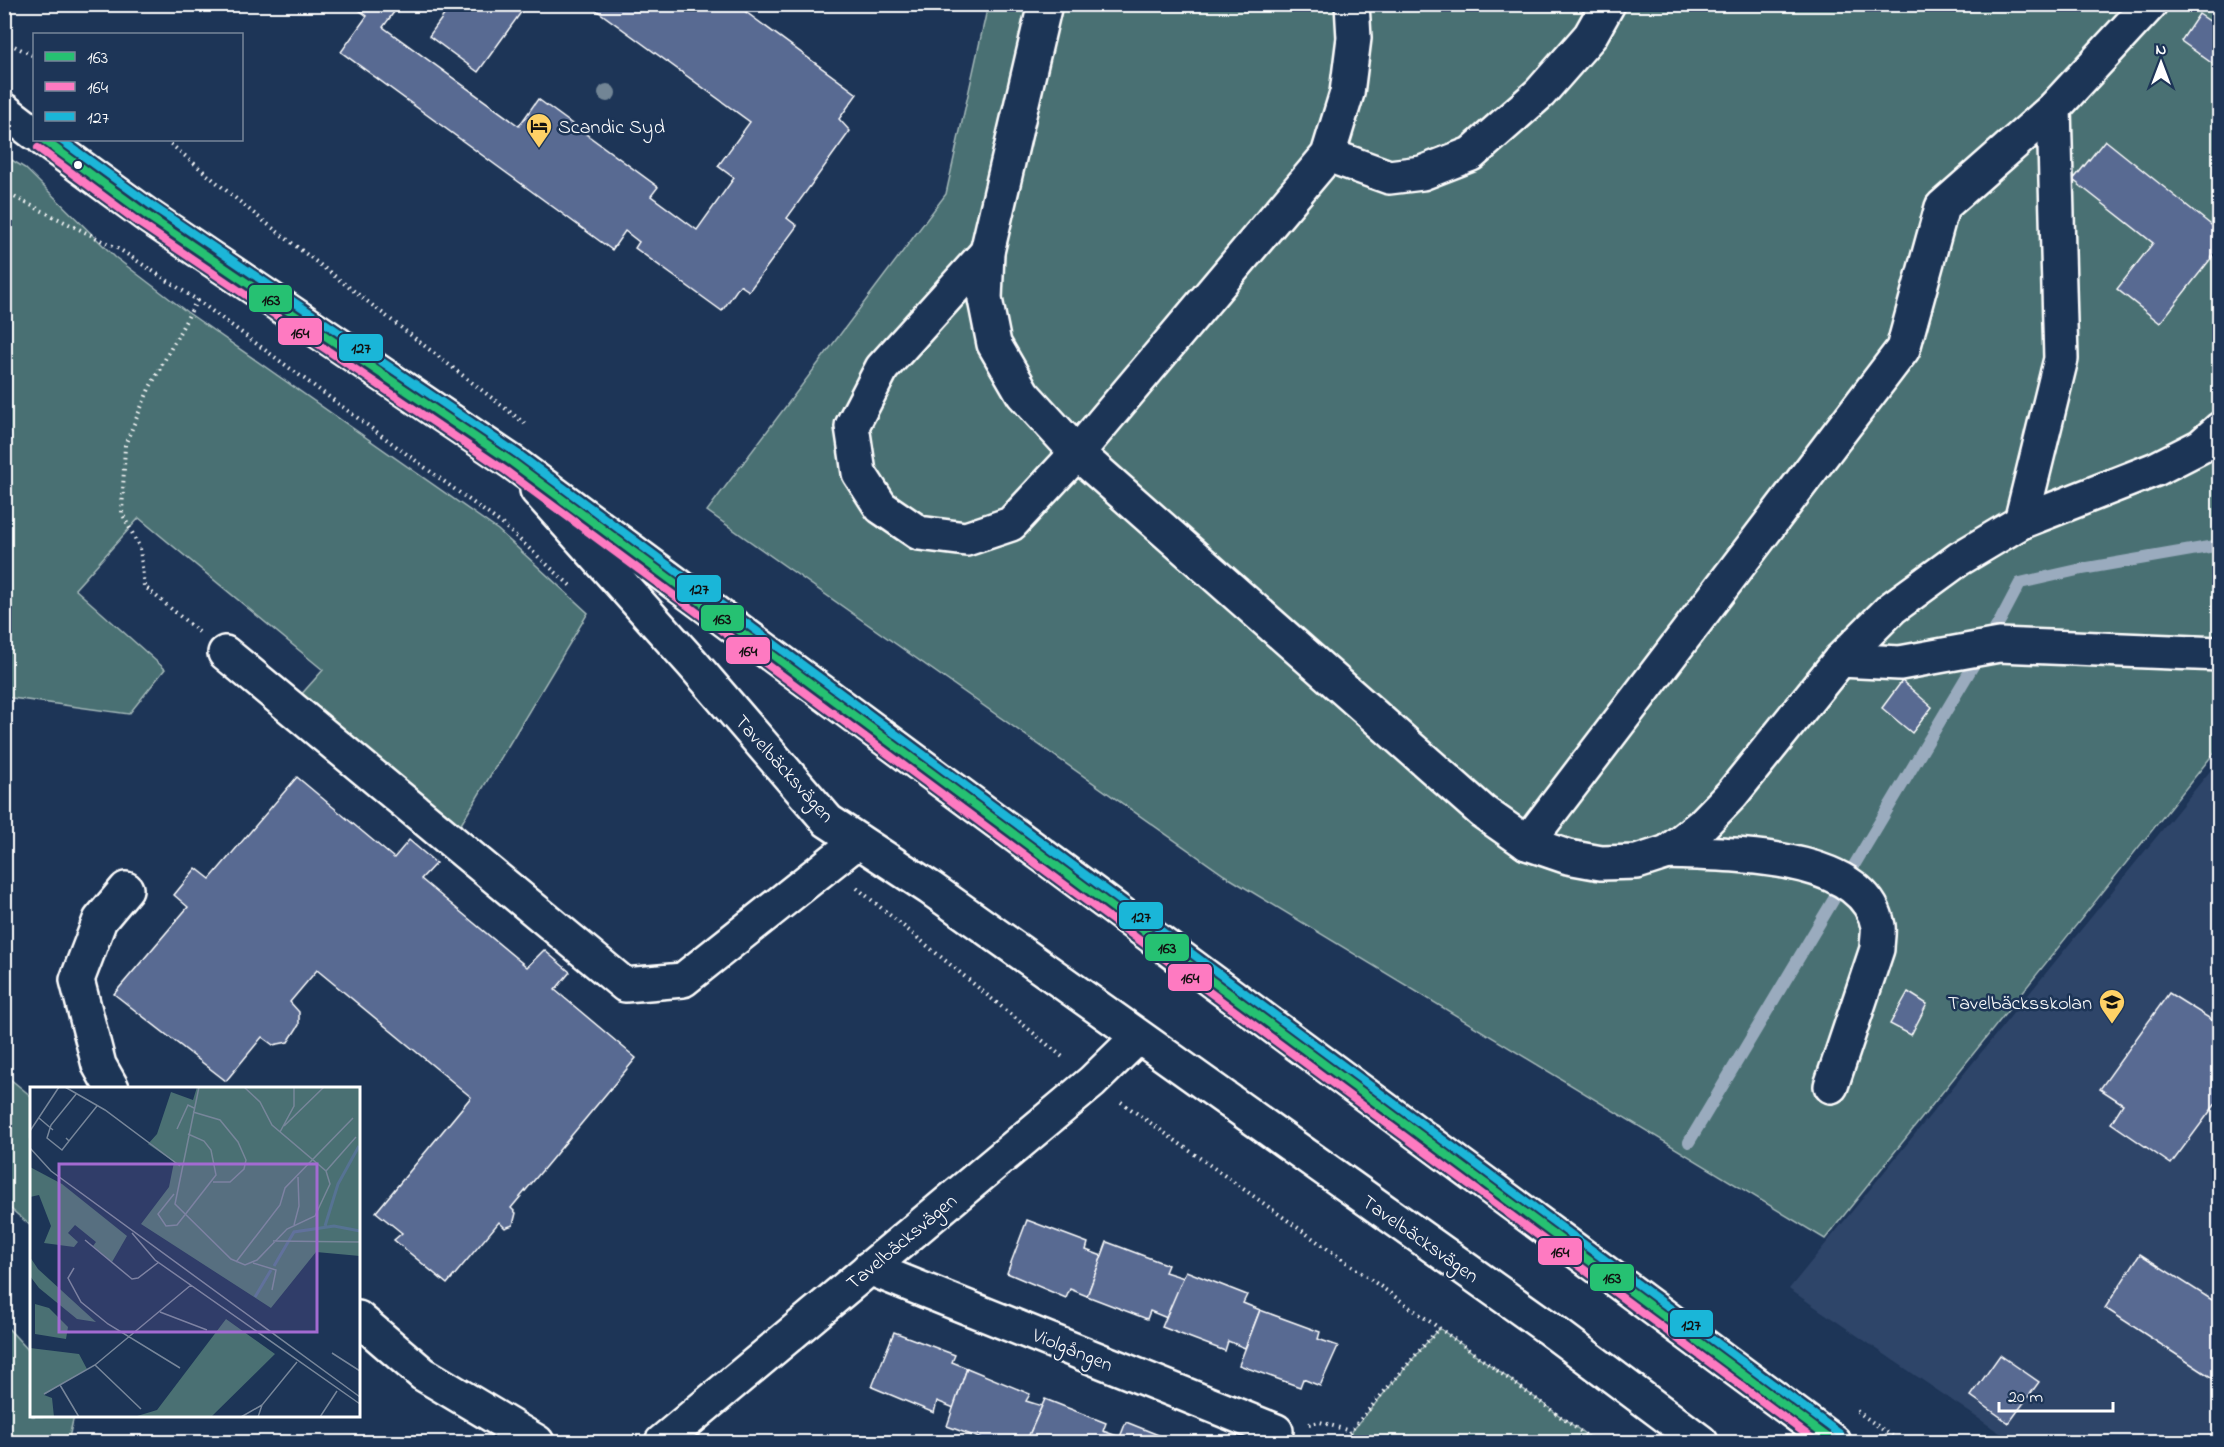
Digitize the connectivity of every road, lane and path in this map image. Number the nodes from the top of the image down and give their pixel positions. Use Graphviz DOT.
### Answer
graph roads {
  1 [pos="1352,4"];
  2 [pos="1608,4"];
  3 [pos="2150,4"];
  4 [pos="1036,9"];
  5 [pos="4,42"];
  6 [pos="33,56"];
  7 [pos="2054,108"];
  8 [pos="4,110"];
  9 [pos="33,131"];
  10 [pos="45,141"];
  11 [pos="1328,155"];
  12 [pos="987,252"];
  13 [pos="198,300"];
  14 [pos="2220,429"];
  15 [pos="1077,453"];
  16 [pos="512,462"];
  17 [pos="2021,522"];
  18 [pos="225,653"];
  19 [pos="2220,654"];
  20 [pos="1840,660"];
  21 [pos="858,841"];
  22 [pos="1527,843"];
  23 [pos="1668,852"];
  24 [pos="126,889"];
  25 [pos="1138,1037"];
  26 [pos="1831,1086"];
  27 [pos="111,1087"];
  28 [pos="869,1268"];
  29 [pos="360,1320"];
  30 [pos="1439,1328"];
  31 [pos="1276,1431"];
  32 [pos="537,1443"];
  33 [pos="662,1443"];
  34 [pos="1341,1443"];
  35 [pos="1701,1443"];
  36 [pos="1834,1443"];
  1 -- 11 [label="street"];
  2 -- 11 [label="street"];
  3 -- 7 [label="street"];
  4 -- 12 [label="street"];
  5 -- 6 [label="path"];
  7 -- 17 [label="street"];
  7 -- 22 [label="street"];
  8 -- 9 [label="street"];
  10 -- 16 [label="street"];
  11 -- 15 [label="street"];
  12 -- 15 [label="street"];
  12 -- 15 [label="street"];
  13 -- 18 [label="path"];
  14 -- 17 [label="street"];
  15 -- 22 [label="street"];
  16 -- 21 [label="street, Tavelbäcksvägen"];
  16 -- 36 [label="street"];
  17 -- 20 [label="street"];
  18 -- 21 [label="street"];
  19 -- 20 [label="street"];
  20 -- 23 [label="street"];
  21 -- 25 [label="street, Tavelbäcksvägen"];
  22 -- 23 [label="street"];
  23 -- 26 [label="street"];
  24 -- 27 [label="street"];
  25 -- 28 [label="street, Tavelbäcksvägen"];
  25 -- 35 [label="street, Tavelbäcksvägen"];
  28 -- 31 [label="street, Violgången"];
  28 -- 33 [label="street, Tavelbäcksvägen"];
  29 -- 32 [label="street"];
  30 -- 34 [label="path"];
}
